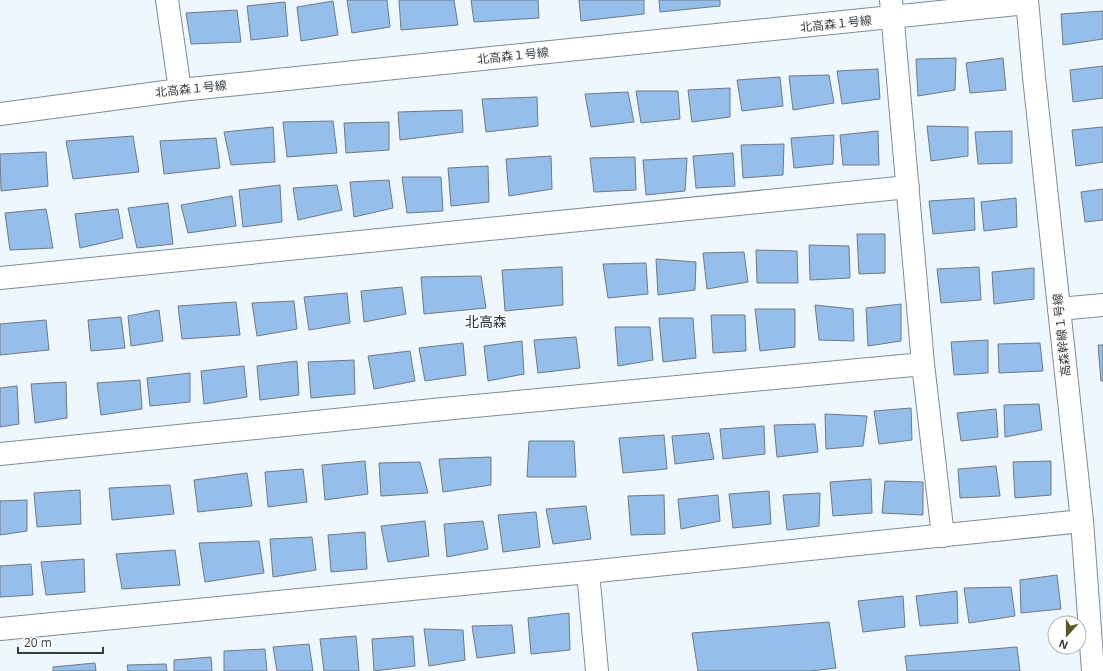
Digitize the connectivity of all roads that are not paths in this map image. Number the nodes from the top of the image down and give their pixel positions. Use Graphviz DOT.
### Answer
graph roads {
  1 [pos="167,0"];
  2 [pos="1027,2"];
  3 [pos="892,9"];
  4 [pos="180,90"];
  5 [pos="0,114"];
  6 [pos="908,187"];
  7 [pos="0,278"];
  8 [pos="1103,305"];
  9 [pos="1059,309"];
  10 [pos="923,364"];
  11 [pos="0,454"];
  12 [pos="1082,521"];
  13 [pos="943,536"];
  14 [pos="588,572"];
  15 [pos="0,629"];
  16 [pos="596,671"];
  17 [pos="1093,671"];
  1 -- 4 [label="street"];
  2 -- 3 [label="street, 北高森１号線"];
  2 -- 9 [label="street, 高森幹線１号線"];
  3 -- 4 [label="street, 北高森１号線"];
  3 -- 6 [label="street"];
  4 -- 5 [label="street, 北高森１号線"];
  6 -- 7 [label="street"];
  6 -- 10 [label="street"];
  8 -- 9 [label="street"];
  9 -- 12 [label="street, 高森幹線１号線"];
  10 -- 11 [label="street"];
  10 -- 13 [label="street"];
  12 -- 13 [label="street"];
  12 -- 17 [label="street, 高森幹線１号線"];
  13 -- 14 [label="street"];
  14 -- 15 [label="street"];
  14 -- 16 [label="street"];
}
